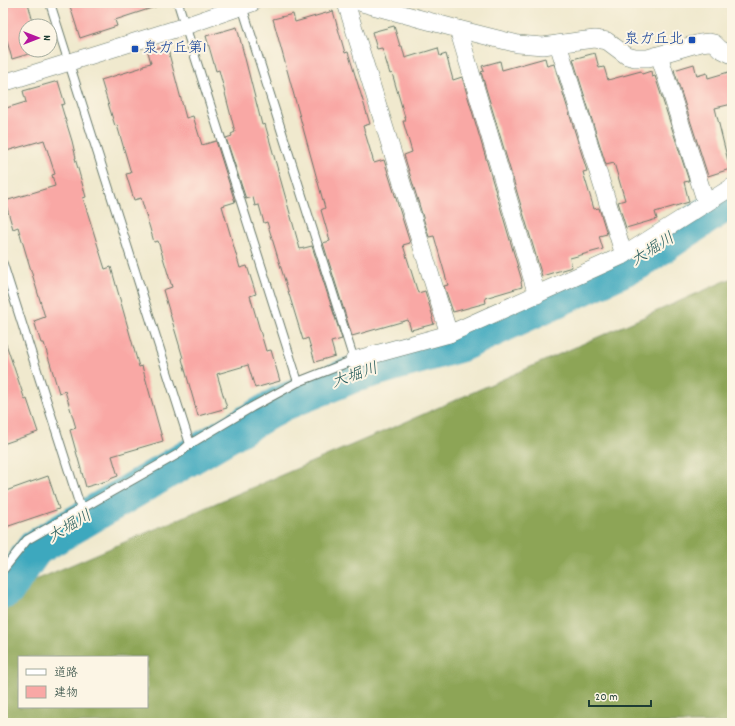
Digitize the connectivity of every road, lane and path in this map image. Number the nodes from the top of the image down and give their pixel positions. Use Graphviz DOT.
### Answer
graph roads {
  1 [pos="50,3"];
  2 [pos="178,3"];
  3 [pos="346,3"];
  4 [pos="362,3"];
  5 [pos="247,4"];
  6 [pos="185,26"];
  7 [pos="458,30"];
  8 [pos="558,44"];
  9 [pos="659,55"];
  10 [pos="732,55"];
  11 [pos="68,62"];
  12 [pos="3,83"];
  13 [pos="732,187"];
  14 [pos="706,203"];
  15 [pos="624,255"];
  16 [pos="3,264"];
  17 [pos="537,295"];
  18 [pos="450,334"];
  19 [pos="354,360"];
  20 [pos="298,382"];
  21 [pos="190,444"];
  22 [pos="80,509"];
  23 [pos="3,570"];
  1 -- 11 [label="lane"];
  2 -- 6 [label="lane"];
  3 -- 18 [label="street"];
  4 -- 7 [label="street"];
  5 -- 6 [label="street"];
  5 -- 19 [label="lane"];
  6 -- 11 [label="street"];
  6 -- 20 [label="lane"];
  7 -- 8 [label="street"];
  7 -- 17 [label="street"];
  8 -- 9 [label="street"];
  8 -- 15 [label="street"];
  9 -- 10 [label="street"];
  9 -- 14 [label="street"];
  11 -- 12 [label="street"];
  11 -- 21 [label="lane"];
  13 -- 14 [label="street"];
  14 -- 15 [label="street"];
  15 -- 17 [label="street"];
  16 -- 22 [label="lane"];
  17 -- 18 [label="street"];
  18 -- 19 [label="street"];
  19 -- 20 [label="lane"];
  20 -- 21 [label="lane"];
  21 -- 22 [label="lane"];
  22 -- 23 [label="lane"];
}
